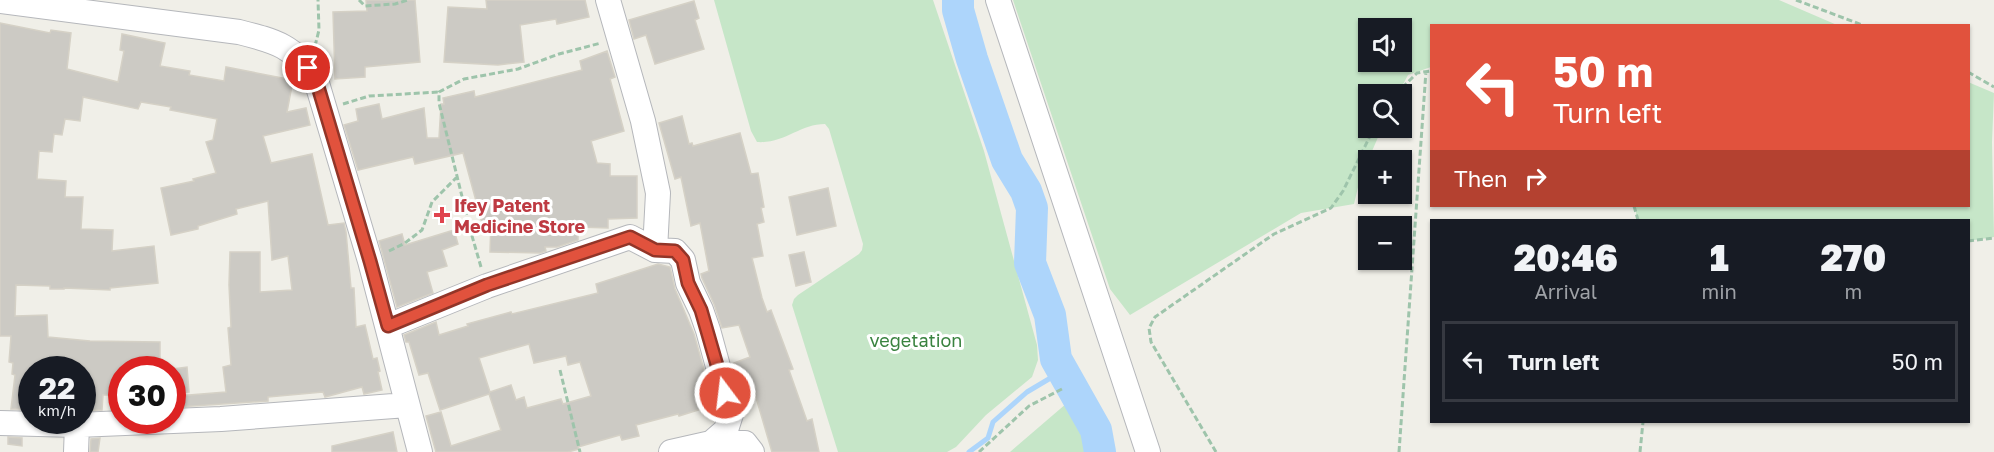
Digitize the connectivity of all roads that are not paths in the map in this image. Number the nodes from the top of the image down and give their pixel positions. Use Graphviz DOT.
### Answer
graph roads {
  1 [pos="608,0"];
  2 [pos="998,0"];
  3 [pos="0,1"];
  4 [pos="655,250"];
  5 [pos="388,326"];
  6 [pos="407,405"];
  7 [pos="0,423"];
  8 [pos="18,423"];
  9 [pos="96,424"];
  10 [pos="77,434"];
  11 [pos="711,443"];
  12 [pos="76,452"];
  13 [pos="420,452"];
  14 [pos="672,452"];
  15 [pos="752,452"];
  16 [pos="1148,452"];
  1 -- 4 [label="street"];
  2 -- 16 [label="street"];
  3 -- 5 [label="street"];
  4 -- 5 [label="street"];
  4 -- 11 [label="street"];
  5 -- 6 [label="street"];
  6 -- 9 [label="street"];
  6 -- 13 [label="street"];
  7 -- 8 [label="street"];
  10 -- 12 [label="street"];
  11 -- 14 [label="street"];
  11 -- 15 [label="street"];
}
